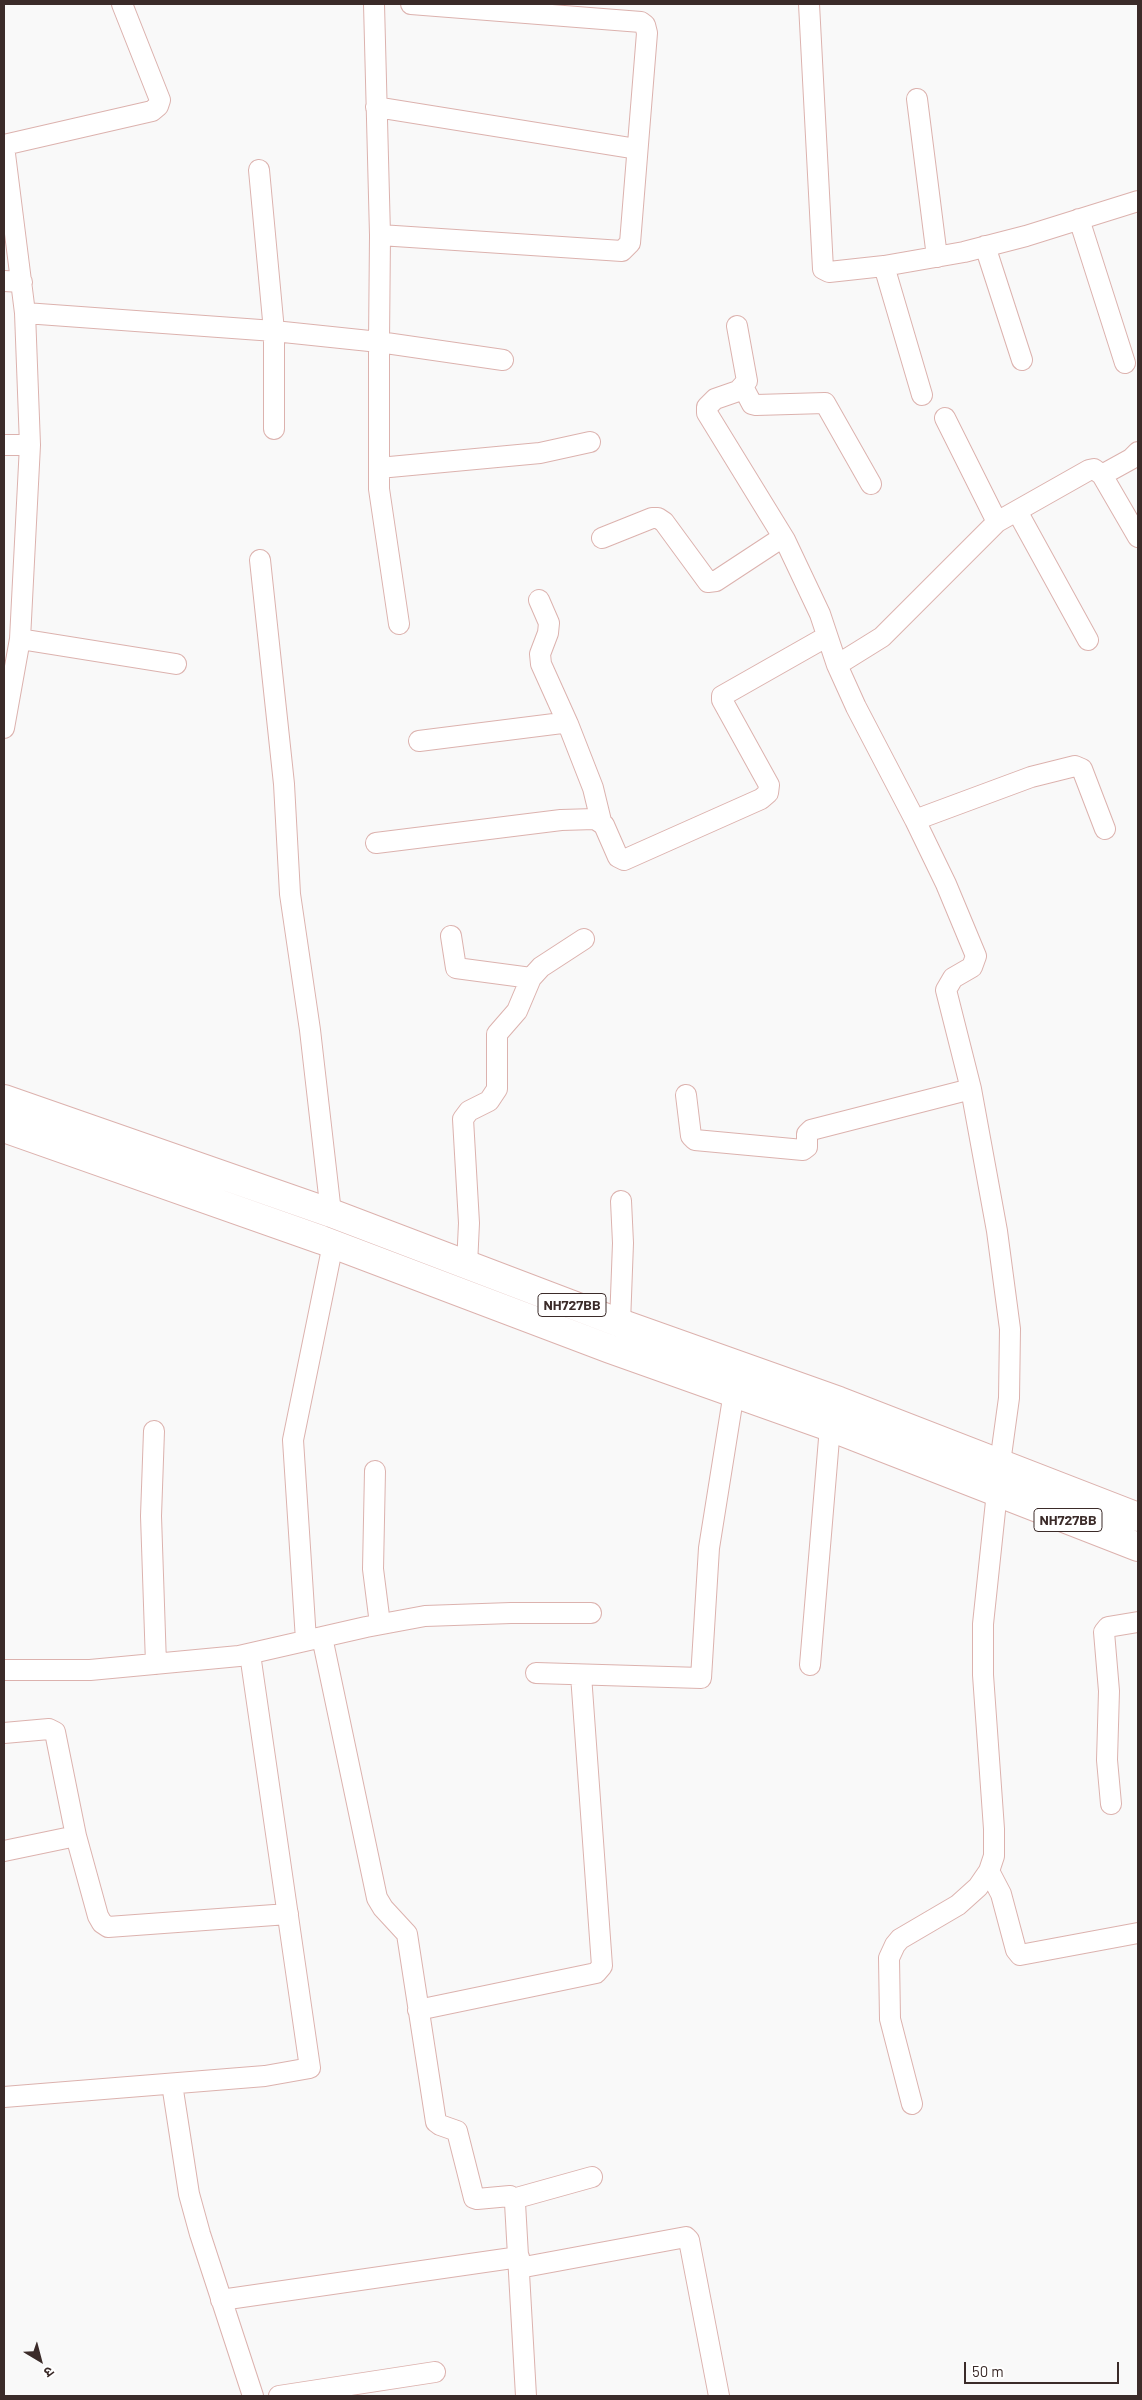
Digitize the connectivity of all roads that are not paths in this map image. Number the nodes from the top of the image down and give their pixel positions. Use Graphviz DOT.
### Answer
graph roads {
  1 [pos="122,4"];
  2 [pos="374,4"];
  3 [pos="411,4"];
  4 [pos="809,4"];
  5 [pos="484,6"];
  6 [pos="917,99"];
  7 [pos="376,107"];
  8 [pos="4,146"];
  9 [pos="637,149"];
  10 [pos="259,170"];
  11 [pos="1138,201"];
  12 [pos="1079,219"];
  13 [pos="380,235"];
  14 [pos="985,246"];
  15 [pos="937,256"];
  16 [pos="884,266"];
  17 [pos="13,282"];
  18 [pos="26,313"];
  19 [pos="737,326"];
  20 [pos="274,331"];
  21 [pos="379,342"];
  22 [pos="504,360"];
  23 [pos="1022,360"];
  24 [pos="1125,363"];
  25 [pos="743,387"];
  26 [pos="922,395"];
  27 [pos="945,418"];
  28 [pos="274,429"];
  29 [pos="590,442"];
  30 [pos="4,445"];
  31 [pos="30,445"];
  32 [pos="1138,452"];
  33 [pos="379,468"];
  34 [pos="1102,475"];
  35 [pos="871,484"];
  36 [pos="1017,511"];
  37 [pos="997,522"];
  38 [pos="783,537"];
  39 [pos="1138,537"];
  40 [pos="602,538"];
  41 [pos="260,560"];
  42 [pos="539,600"];
  43 [pos="399,624"];
  44 [pos="826,637"];
  45 [pos="20,639"];
  46 [pos="1088,640"];
  47 [pos="176,664"];
  48 [pos="836,665"];
  49 [pos="568,724"];
  50 [pos="4,728"];
  51 [pos="419,741"];
  52 [pos="915,820"];
  53 [pos="601,821"];
  54 [pos="1105,829"];
  55 [pos="376,843"];
  56 [pos="451,936"];
  57 [pos="584,939"];
  58 [pos="531,978"];
  59 [pos="971,1090"];
  60 [pos="686,1095"];
  61 [pos="4,1099"];
  62 [pos="4,1128"];
  63 [pos="621,1202"];
  64 [pos="332,1214"];
  65 [pos="333,1244"];
  66 [pos="467,1265"];
  67 [pos="620,1323"];
  68 [pos="734,1392"];
  69 [pos="830,1427"];
  70 [pos="154,1431"];
  71 [pos="1000,1464"];
  72 [pos="375,1470"];
  73 [pos="997,1492"];
  74 [pos="1138,1517"];
  75 [pos="1138,1547"];
  76 [pos="591,1613"];
  77 [pos="1138,1622"];
  78 [pos="380,1624"];
  79 [pos="314,1639"];
  80 [pos="250,1654"];
  81 [pos="156,1664"];
  82 [pos="810,1665"];
  83 [pos="4,1670"];
  84 [pos="536,1673"];
  85 [pos="581,1675"];
  86 [pos="4,1733"];
  87 [pos="1111,1804"];
  88 [pos="76,1836"];
  89 [pos="4,1850"];
  90 [pos="989,1870"];
  91 [pos="288,1914"];
  92 [pos="1138,1933"];
  93 [pos="418,2010"];
  94 [pos="172,2084"];
  95 [pos="4,2097"];
  96 [pos="912,2104"];
  97 [pos="592,2177"];
  98 [pos="513,2198"];
  99 [pos="519,2263"];
  100 [pos="221,2300"];
  101 [pos="435,2372"];
  102 [pos="253,2396"];
  103 [pos="279,2396"];
  104 [pos="526,2396"];
  105 [pos="719,2396"];
  1 -- 8 [label="street"];
  2 -- 7 [label="street"];
  3 -- 5 [label="street"];
  4 -- 16 [label="street"];
  5 -- 9 [label="street"];
  6 -- 15 [label="street"];
  7 -- 9 [label="street"];
  7 -- 13 [label="street"];
  8 -- 17 [label="street"];
  9 -- 13 [label="street"];
  10 -- 20 [label="street"];
  11 -- 12 [label="street"];
  12 -- 14 [label="street"];
  12 -- 24 [label="street"];
  13 -- 21 [label="street"];
  14 -- 15 [label="street"];
  14 -- 23 [label="street"];
  15 -- 16 [label="street"];
  16 -- 26 [label="street"];
  17 -- 18 [label="street"];
  18 -- 20 [label="street"];
  18 -- 31 [label="street"];
  19 -- 25 [label="street"];
  20 -- 21 [label="street"];
  20 -- 28 [label="street"];
  21 -- 22 [label="street"];
  21 -- 33 [label="street"];
  25 -- 35 [label="street"];
  25 -- 38 [label="street"];
  27 -- 37 [label="street"];
  29 -- 33 [label="street"];
  30 -- 31 [label="street"];
  31 -- 45 [label="street"];
  32 -- 34 [label="street"];
  33 -- 43 [label="street"];
  34 -- 36 [label="street"];
  34 -- 39 [label="street"];
  36 -- 37 [label="street"];
  36 -- 46 [label="street"];
  37 -- 48 [label="street"];
  38 -- 40 [label="street"];
  38 -- 44 [label="street"];
  41 -- 64 [label="street"];
  42 -- 49 [label="street"];
  44 -- 48 [label="street"];
  44 -- 53 [label="street"];
  45 -- 47 [label="street"];
  45 -- 50 [label="street"];
  48 -- 52 [label="street"];
  49 -- 51 [label="street"];
  49 -- 53 [label="street"];
  52 -- 54 [label="street"];
  52 -- 59 [label="street"];
  53 -- 55 [label="street"];
  56 -- 58 [label="street"];
  57 -- 58 [label="street"];
  58 -- 66 [label="street"];
  59 -- 60 [label="street"];
  59 -- 71 [label="street"];
  61 -- 64 [label="highway, NH727BB"];
  62 -- 65 [label="highway, NH727BB"];
  63 -- 67 [label="street"];
  64 -- 66 [label="highway, NH727BB"];
  65 -- 68 [label="highway, NH727BB"];
  65 -- 79 [label="street"];
  66 -- 67 [label="highway, NH727BB"];
  67 -- 71 [label="highway, NH727BB"];
  68 -- 69 [label="highway, NH727BB"];
  68 -- 85 [label="street"];
  69 -- 73 [label="highway, NH727BB"];
  69 -- 82 [label="street"];
  70 -- 81 [label="street"];
  71 -- 74 [label="highway, NH727BB"];
  72 -- 78 [label="street"];
  73 -- 75 [label="highway, NH727BB"];
  73 -- 90 [label="street"];
  76 -- 78 [label="street"];
  77 -- 87 [label="street"];
  78 -- 79 [label="street"];
  79 -- 80 [label="street"];
  79 -- 93 [label="street"];
  80 -- 81 [label="street"];
  80 -- 91 [label="street"];
  81 -- 83 [label="street"];
  84 -- 85 [label="street"];
  85 -- 93 [label="street"];
  86 -- 88 [label="street"];
  88 -- 89 [label="street"];
  88 -- 91 [label="street"];
  90 -- 92 [label="street"];
  90 -- 96 [label="street"];
  91 -- 94 [label="street"];
  93 -- 98 [label="street"];
  94 -- 95 [label="street"];
  94 -- 100 [label="street"];
  97 -- 98 [label="street"];
  98 -- 99 [label="street"];
  99 -- 100 [label="street"];
  99 -- 104 [label="street"];
  99 -- 105 [label="street"];
  100 -- 102 [label="street"];
  101 -- 103 [label="street"];
}
